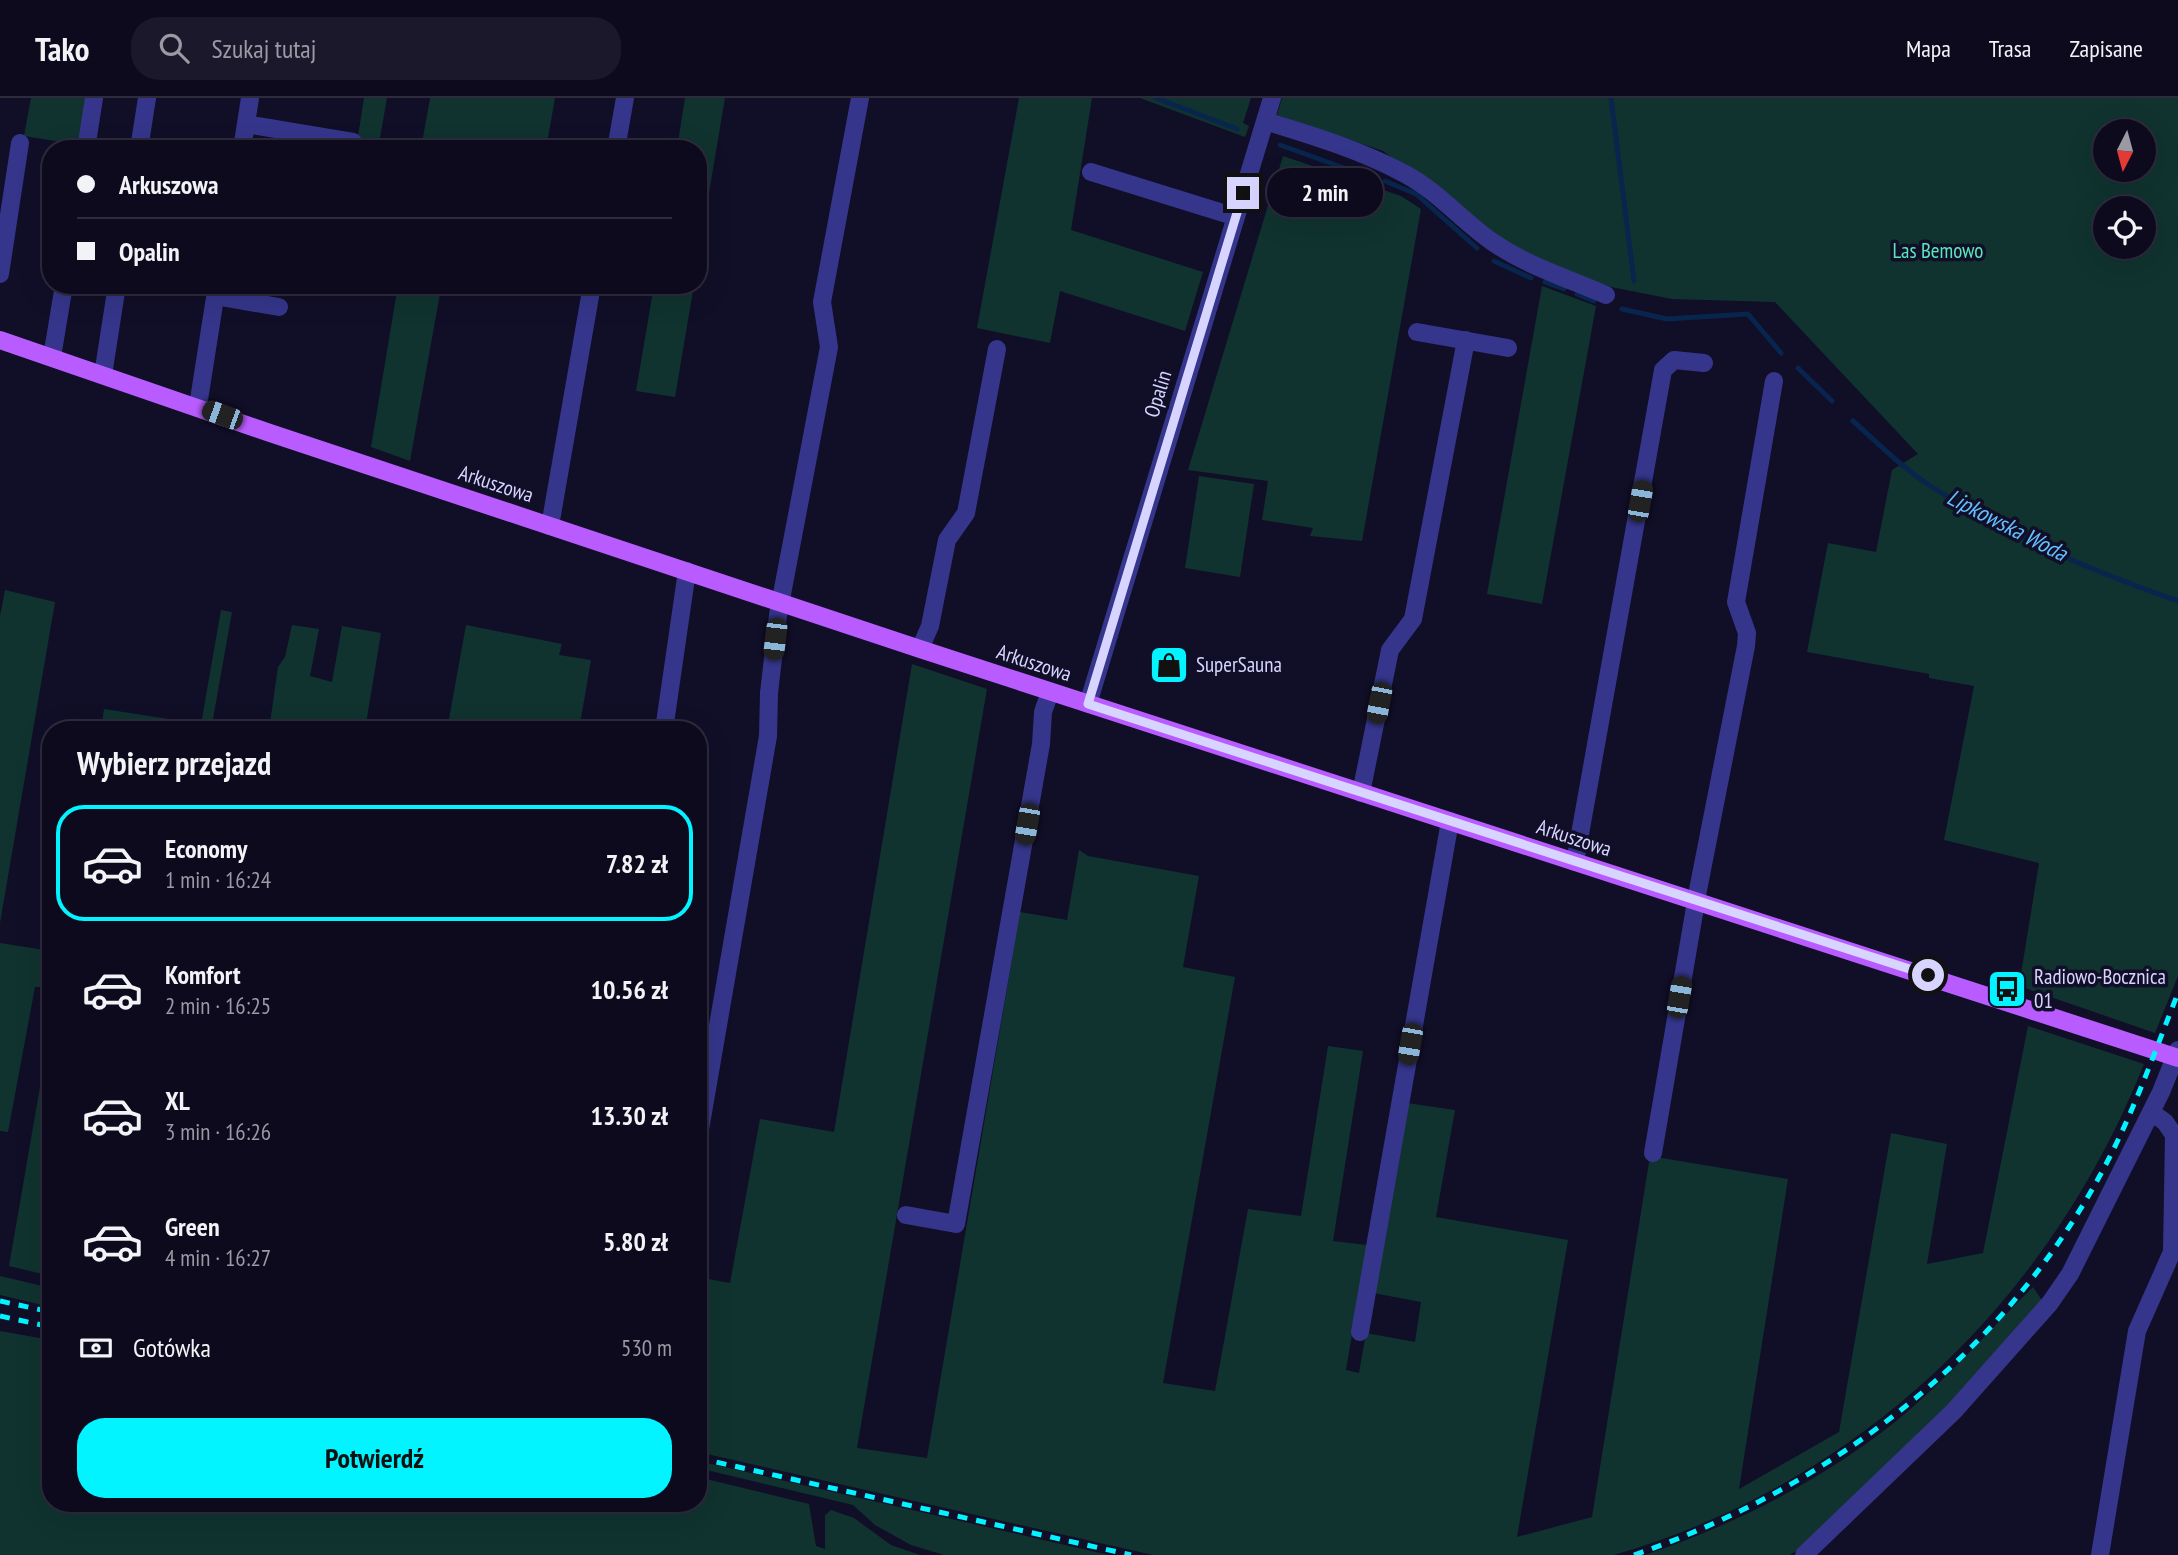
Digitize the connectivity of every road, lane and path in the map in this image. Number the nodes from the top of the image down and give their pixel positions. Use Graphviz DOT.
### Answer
graph roads {
  1 [pos="94,98"];
  2 [pos="147,98"];
  3 [pos="250,98"];
  4 [pos="625,98"];
  5 [pos="860,98"];
  6 [pos="1272,98"];
  7 [pos="1265,121"];
  8 [pos="246,124"];
  9 [pos="87,140"];
  10 [pos="140,140"];
  11 [pos="243,140"];
  12 [pos="341,140"];
  13 [pos="618,140"];
  14 [pos="20,143"];
  15 [pos="1091,172"];
  16 [pos="1236,217"];
  17 [pos="0,274"];
  18 [pos="62,294"];
  19 [pos="116,294"];
  20 [pos="215,294"];
  21 [pos="231,294"];
  22 [pos="590,294"];
  23 [pos="1606,295"];
  24 [pos="279,307"];
  25 [pos="1417,332"];
  26 [pos="0,340"];
  27 [pos="1466,340"];
  28 [pos="1508,348"];
  29 [pos="996,349"];
  30 [pos="52,357"];
  31 [pos="1704,363"];
  32 [pos="103,374"];
  33 [pos="1774,381"];
  34 [pos="198,406"];
  35 [pos="550,526"];
  36 [pos="687,571"];
  37 [pos="782,602"];
  38 [pos="920,649"];
  39 [pos="1050,692"];
  40 [pos="1088,704"];
  41 [pos="665,721"];
  42 [pos="1361,793"];
  43 [pos="1450,821"];
  44 [pos="1575,862"];
  45 [pos="1696,901"];
  46 [pos="2177,1055"];
  47 [pos="707,1089"];
  48 [pos="2151,1112"];
  49 [pos="1653,1153"];
  50 [pos="906,1215"];
  51 [pos="1360,1332"];
  52 [pos="1804,1555"];
  53 [pos="2100,1555"];
  1 -- 9 [label="street"];
  2 -- 10 [label="street"];
  3 -- 8 [label="street"];
  4 -- 13 [label="street"];
  5 -- 37 [label="street"];
  6 -- 7 [label="street, Opalin"];
  7 -- 16 [label="street, Opalin"];
  7 -- 23 [label="street"];
  8 -- 11 [label="street"];
  8 -- 12 [label="street"];
  14 -- 17 [label="street"];
  15 -- 16 [label="street"];
  16 -- 40 [label="street, Opalin"];
  18 -- 30 [label="street"];
  19 -- 32 [label="street"];
  20 -- 34 [label="street"];
  21 -- 24 [label="street"];
  22 -- 35 [label="street"];
  25 -- 27 [label="street"];
  26 -- 30 [label="main road, Arkuszowa"];
  27 -- 28 [label="street"];
  27 -- 42 [label="street"];
  29 -- 38 [label="street"];
  30 -- 32 [label="main road, Arkuszowa"];
  31 -- 44 [label="street"];
  32 -- 34 [label="main road, Arkuszowa"];
  33 -- 45 [label="street"];
  34 -- 35 [label="main road, Arkuszowa"];
  35 -- 36 [label="main road, Arkuszowa"];
  36 -- 37 [label="main road, Arkuszowa"];
  36 -- 41 [label="street"];
  37 -- 38 [label="main road, Arkuszowa"];
  37 -- 47 [label="street"];
  38 -- 39 [label="main road, Arkuszowa"];
  39 -- 40 [label="main road, Arkuszowa"];
  39 -- 50 [label="street"];
  40 -- 42 [label="main road, Arkuszowa"];
  42 -- 43 [label="main road, Arkuszowa"];
  43 -- 44 [label="main road, Arkuszowa"];
  43 -- 51 [label="street"];
  44 -- 45 [label="main road, Arkuszowa"];
  45 -- 46 [label="main road, Arkuszowa"];
  45 -- 49 [label="street"];
  46 -- 48 [label="street"];
  48 -- 52 [label="street"];
  48 -- 53 [label="street"];
}
